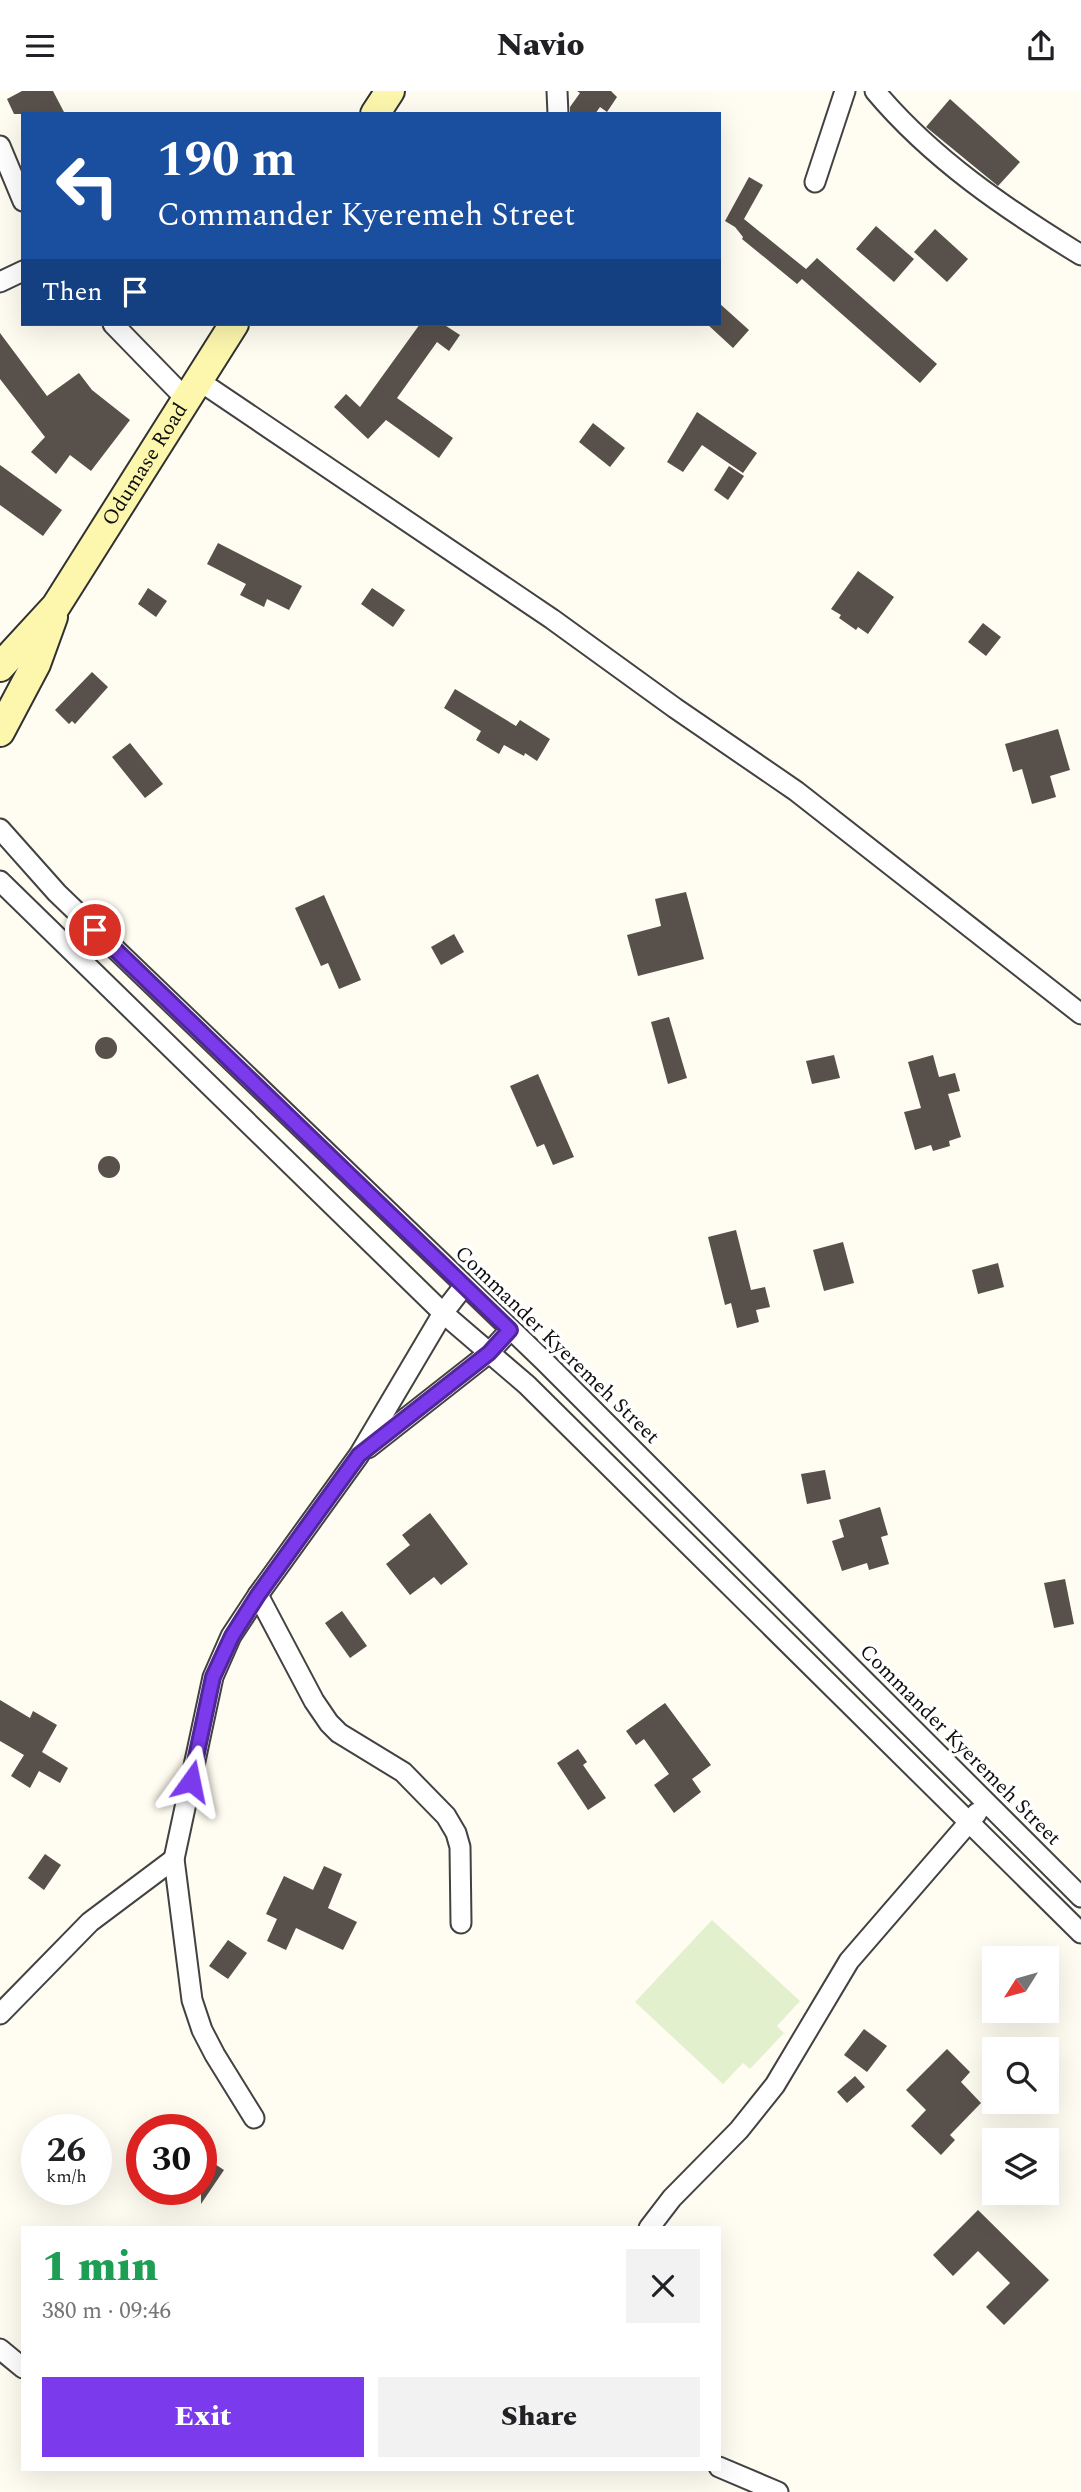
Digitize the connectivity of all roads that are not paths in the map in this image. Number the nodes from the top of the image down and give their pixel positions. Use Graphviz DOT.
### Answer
graph roads {
  1 [pos="390,91"];
  2 [pos="557,91"];
  3 [pos="845,91"];
  4 [pos="875,91"];
  5 [pos="376,112"];
  6 [pos="558,112"];
  7 [pos="0,146"];
  8 [pos="816,182"];
  9 [pos="21,196"];
  10 [pos="1081,255"];
  11 [pos="21,272"];
  12 [pos="0,282"];
  13 [pos="115,326"];
  14 [pos="233,326"];
  15 [pos="192,390"];
  16 [pos="56,606"];
  17 [pos="0,667"];
  18 [pos="0,732"];
  19 [pos="0,829"];
  20 [pos="0,881"];
  21 [pos="1081,1014"];
  22 [pos="464,1286"];
  23 [pos="443,1313"];
  24 [pos="510,1330"];
  25 [pos="489,1353"];
  26 [pos="359,1455"];
  27 [pos="258,1595"];
  28 [pos="985,1803"];
  29 [pos="968,1822"];
  30 [pos="174,1859"];
  31 [pos="1081,1897"];
  32 [pos="461,1923"];
  33 [pos="1081,1933"];
  34 [pos="0,2014"];
  35 [pos="254,2118"];
  36 [pos="651,2226"];
  37 [pos="0,2349"];
  38 [pos="21,2366"];
  39 [pos="721,2468"];
  40 [pos="778,2492"];
  1 -- 5 [label="main road"];
  2 -- 6 [label="street"];
  3 -- 8 [label="street"];
  4 -- 10 [label="street"];
  7 -- 9 [label="street"];
  11 -- 12 [label="street"];
  13 -- 15 [label="street"];
  14 -- 15 [label="main road, Odumase Road"];
  15 -- 16 [label="main road, Odumase Road"];
  15 -- 21 [label="street"];
  16 -- 17 [label="main road, Odumase Road"];
  16 -- 18 [label="main road, Odumase Road"];
  19 -- 22 [label="street, Commander Kyeremeh Street"];
  20 -- 23 [label="street"];
  22 -- 23 [label="street"];
  22 -- 24 [label="street, Commander Kyeremeh Street"];
  23 -- 25 [label="street"];
  23 -- 26 [label="street"];
  24 -- 25 [label="street"];
  24 -- 28 [label="street, Commander Kyeremeh Street"];
  25 -- 26 [label="street"];
  25 -- 29 [label="street"];
  26 -- 27 [label="street"];
  27 -- 30 [label="street"];
  27 -- 32 [label="street"];
  28 -- 29 [label="street"];
  28 -- 31 [label="street, Commander Kyeremeh Street"];
  29 -- 33 [label="street"];
  29 -- 36 [label="street"];
  30 -- 34 [label="street"];
  30 -- 35 [label="street"];
  37 -- 38 [label="street"];
  39 -- 40 [label="street"];
}
